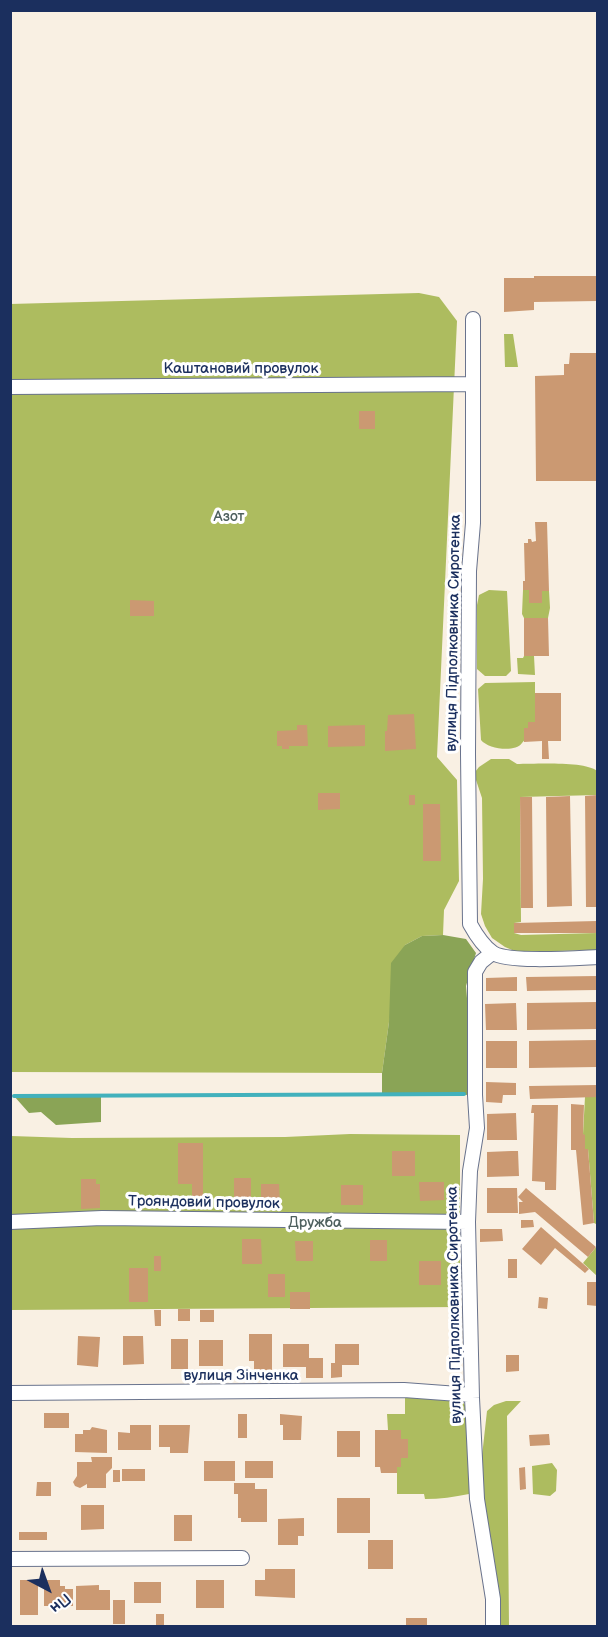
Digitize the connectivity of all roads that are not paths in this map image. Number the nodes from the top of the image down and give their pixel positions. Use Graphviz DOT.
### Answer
graph roads {
  1 [pos="473,319"];
  2 [pos="472,384"];
  3 [pos="10,387"];
  4 [pos="487,948"];
  5 [pos="597,957"];
  6 [pos="10,1222"];
  7 [pos="468,1222"];
  8 [pos="10,1393"];
  9 [pos="472,1395"];
  10 [pos="242,1558"];
  11 [pos="10,1559"];
  12 [pos="493,1626"];
  1 -- 2 [label="street, вулиця Підполковника Сиротенка"];
  2 -- 3 [label="street, Каштановий провулок"];
  2 -- 4 [label="street, вулиця Підполковника Сиротенка"];
  4 -- 5 [label="street"];
  4 -- 7 [label="street, вулиця Підполковника Сиротенка"];
  6 -- 7 [label="street, Трояндовий провулок"];
  7 -- 9 [label="street, вулиця Підполковника Сиротенка"];
  8 -- 9 [label="street, вулиця Зінченка"];
  9 -- 12 [label="street, вулиця Підполковника Сиротенка"];
  10 -- 11 [label="street"];
}
